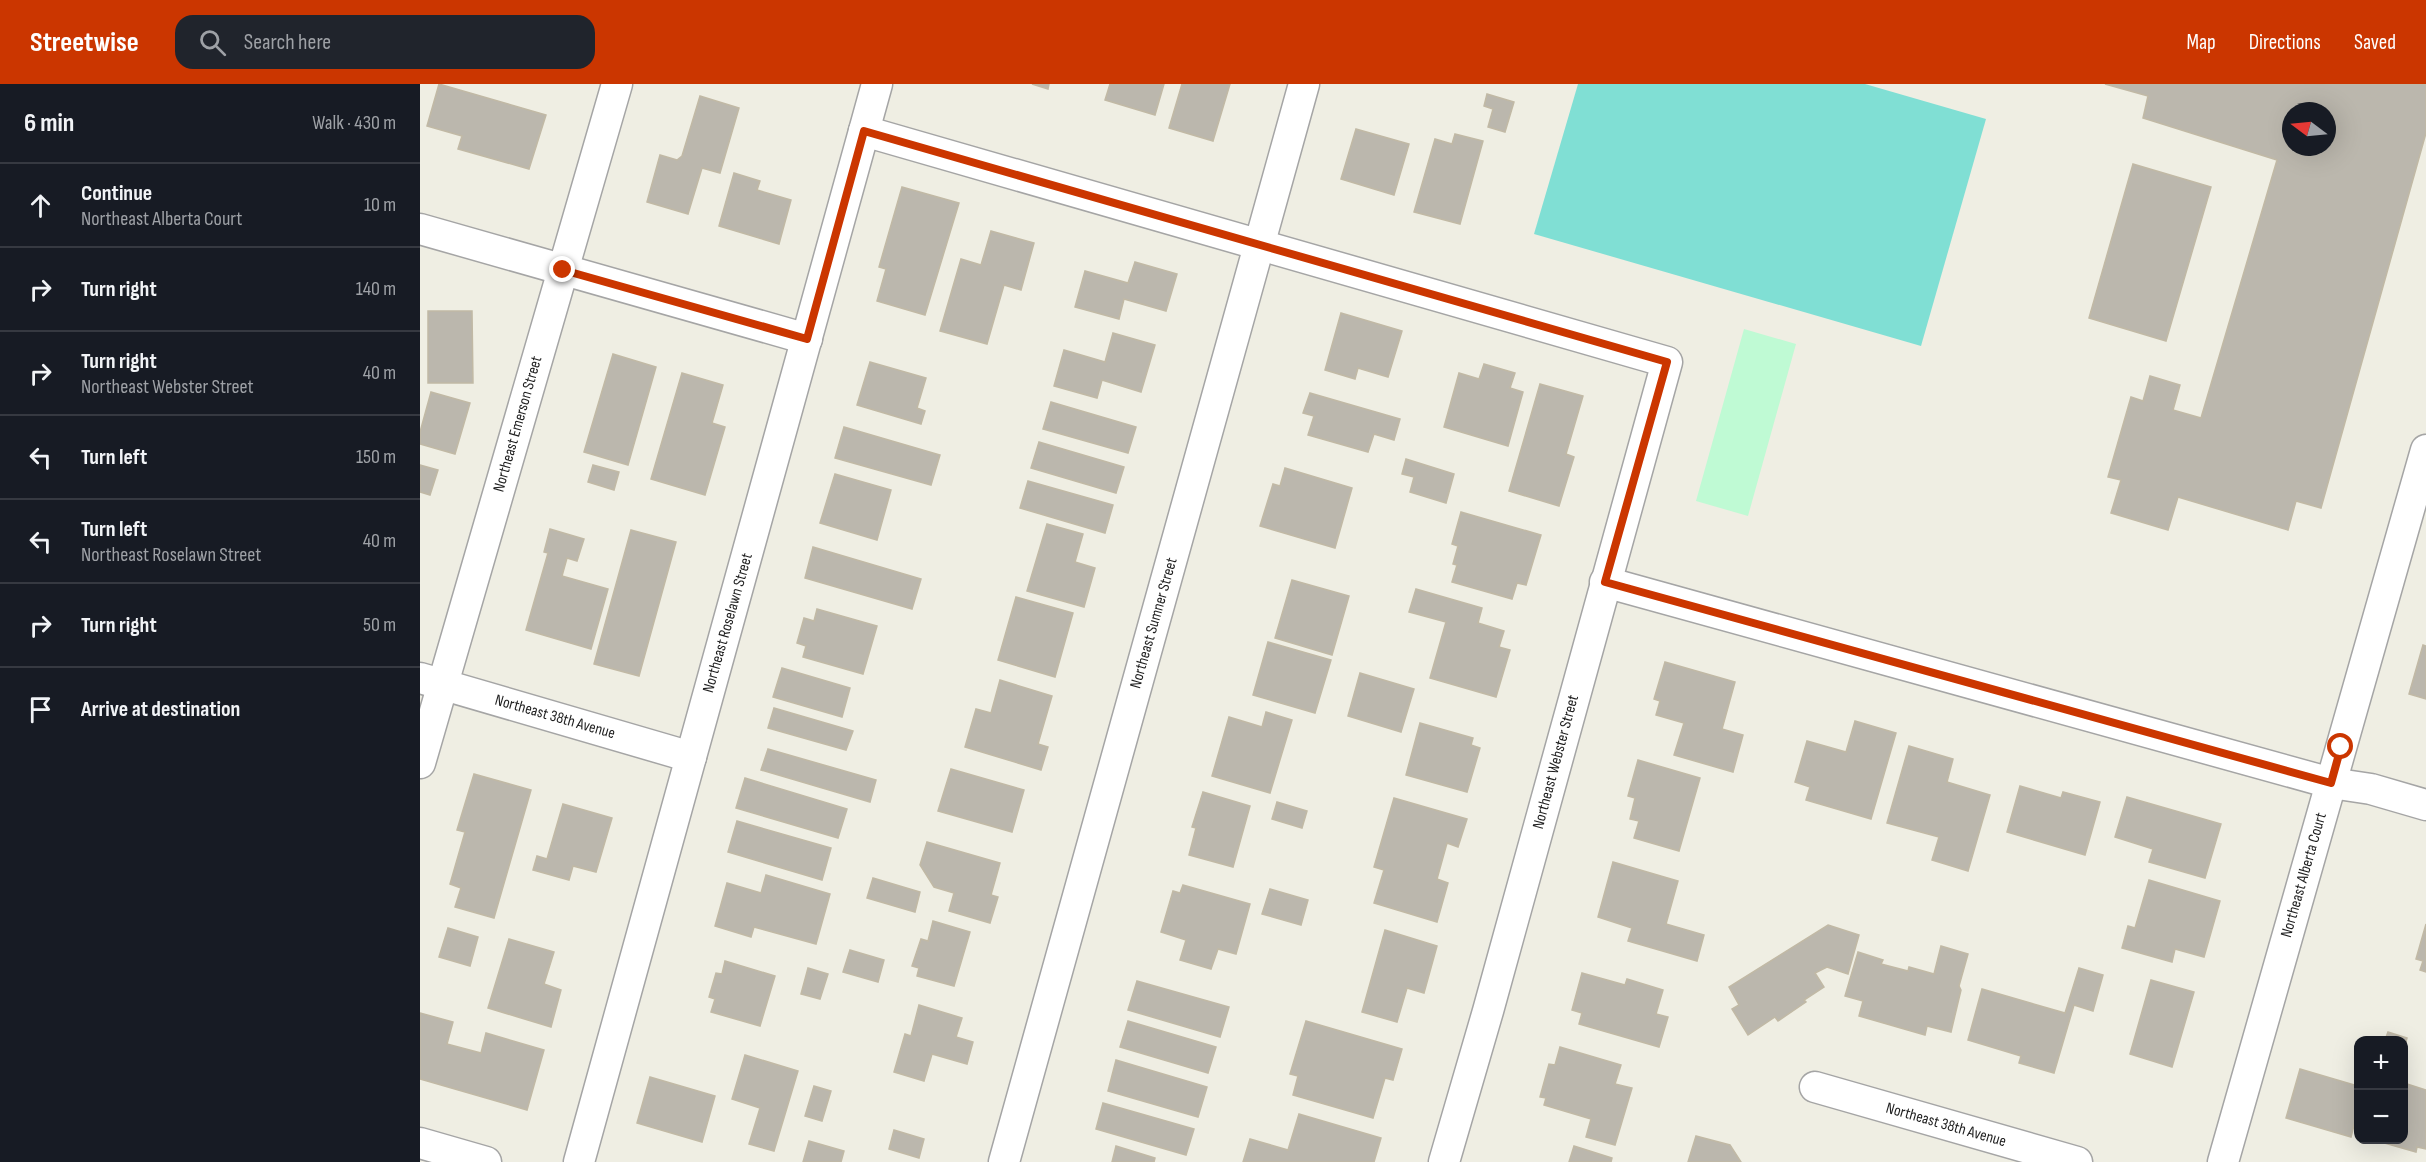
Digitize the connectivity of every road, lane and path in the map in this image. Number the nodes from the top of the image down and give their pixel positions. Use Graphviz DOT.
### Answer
graph roads {
  1 [pos="617,84"];
  2 [pos="877,84"];
  3 [pos="1304,84"];
  4 [pos="864,131"];
  5 [pos="420,229"];
  6 [pos="1260,244"];
  7 [pos="563,270"];
  8 [pos="807,339"];
  9 [pos="2426,450"];
  10 [pos="1605,582"];
  11 [pos="431,681"];
  12 [pos="691,757"];
  13 [pos="420,763"];
  14 [pos="2331,783"];
  15 [pos="2426,805"];
  16 [pos="1815,1087"];
  17 [pos="420,1143"];
  18 [pos="486,1162"];
  19 [pos="579,1162"];
  20 [pos="1004,1162"];
  21 [pos="1444,1162"];
  22 [pos="2077,1162"];
  23 [pos="2223,1162"];
  1 -- 7 [label="street, Northeast Emerson Street"];
  2 -- 4 [label="street, Northeast Roselawn Street"];
  3 -- 6 [label="street, Northeast Sumner Street"];
  4 -- 6 [label="street"];
  4 -- 8 [label="street, Northeast Roselawn Street"];
  5 -- 7 [label="street"];
  6 -- 10 [label="street, Northeast Webster Street"];
  6 -- 20 [label="street, Northeast Sumner Street"];
  7 -- 8 [label="street"];
  7 -- 11 [label="street, Northeast Emerson Street"];
  8 -- 12 [label="street, Northeast Roselawn Street"];
  9 -- 14 [label="street, Northeast Alberta Court"];
  10 -- 14 [label="street"];
  10 -- 21 [label="street, Northeast Webster Street"];
  11 -- 12 [label="street, Northeast 38th Avenue"];
  11 -- 13 [label="street, Northeast Emerson Street"];
  12 -- 19 [label="street, Northeast Roselawn Street"];
  14 -- 15 [label="street"];
  14 -- 23 [label="street, Northeast Alberta Court"];
  16 -- 22 [label="street, Northeast 38th Avenue"];
  17 -- 18 [label="street"];
}
